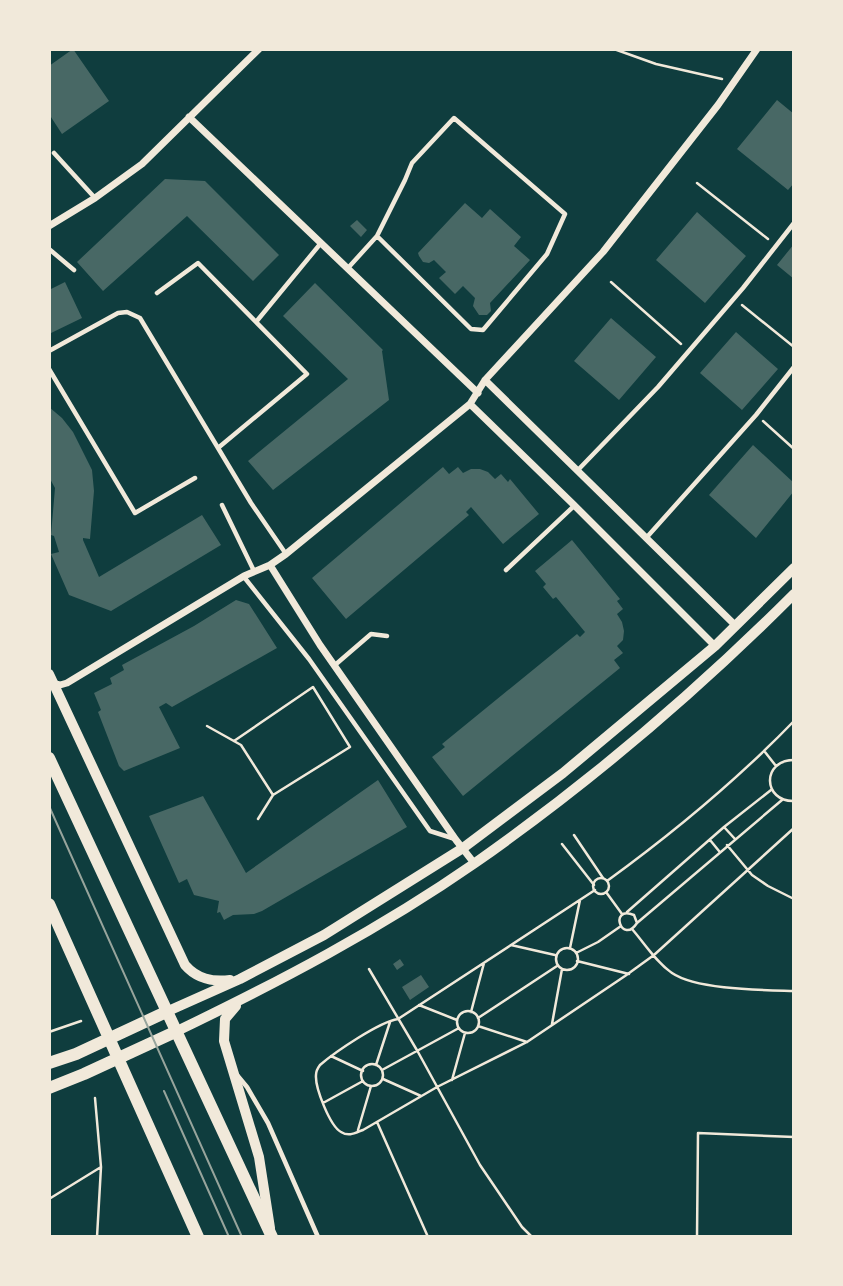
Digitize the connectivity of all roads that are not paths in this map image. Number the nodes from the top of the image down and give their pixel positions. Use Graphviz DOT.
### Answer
graph roads {
  1 [pos="259,49"];
  2 [pos="757,49"];
  3 [pos="189,117"];
  4 [pos="54,153"];
  5 [pos="95,198"];
  6 [pos="794,223"];
  7 [pos="49,226"];
  8 [pos="377,236"];
  9 [pos="322,243"];
  10 [pos="49,249"];
  11 [pos="348,268"];
  12 [pos="74,270"];
  13 [pos="157,293"];
  14 [pos="256,322"];
  15 [pos="49,351"];
  16 [pos="794,366"];
  17 [pos="49,369"];
  18 [pos="485,380"];
  19 [pos="478,393"];
  20 [pos="470,404"];
  21 [pos="218,448"];
  22 [pos="577,471"];
  23 [pos="195,478"];
  24 [pos="222,505"];
  25 [pos="574,505"];
  26 [pos="646,538"];
  27 [pos="286,554"];
  28 [pos="270,565"];
  29 [pos="794,568"];
  30 [pos="506,570"];
  31 [pos="254,571"];
  32 [pos="244,576"];
  33 [pos="794,594"];
  34 [pos="736,626"];
  35 [pos="387,636"];
  36 [pos="749,639"];
  37 [pos="715,646"];
  38 [pos="727,659"];
  39 [pos="334,666"];
  40 [pos="50,680"];
  41 [pos="49,758"];
  42 [pos="459,844"];
  43 [pos="474,863"];
  44 [pos="49,904"];
  45 [pos="240,979"];
  46 [pos="250,996"];
  47 [pos="166,1012"];
  48 [pos="176,1032"];
  49 [pos="110,1039"];
  50 [pos="119,1058"];
  51 [pos="49,1063"];
  52 [pos="232,1069"];
  53 [pos="49,1088"];
  54 [pos="272,1236"];
  55 [pos="198,1237"];
  56 [pos="318,1237"];
  1 -- 3 [label="street"];
  2 -- 18 [label="street"];
  3 -- 5 [label="street"];
  3 -- 9 [label="street"];
  4 -- 5 [label="lane"];
  5 -- 7 [label="street"];
  6 -- 22 [label="lane"];
  8 -- 8 [label="lane"];
  8 -- 11 [label="lane"];
  9 -- 11 [label="street"];
  9 -- 14 [label="lane"];
  10 -- 12 [label="lane"];
  11 -- 19 [label="street"];
  13 -- 14 [label="lane"];
  14 -- 21 [label="lane"];
  15 -- 21 [label="lane"];
  16 -- 26 [label="lane"];
  17 -- 23 [label="lane"];
  18 -- 19 [label="street"];
  18 -- 22 [label="street"];
  19 -- 20 [label="street"];
  20 -- 25 [label="street"];
  20 -- 27 [label="street"];
  21 -- 27 [label="lane"];
  22 -- 26 [label="street"];
  24 -- 31 [label="lane"];
  25 -- 30 [label="lane"];
  25 -- 37 [label="street"];
  26 -- 34 [label="street"];
  27 -- 28 [label="street"];
  28 -- 31 [label="street"];
  28 -- 39 [label="street"];
  29 -- 34 [label="street"];
  31 -- 32 [label="street"];
  32 -- 40 [label="street"];
  32 -- 42 [label="lane"];
  33 -- 36 [label="street"];
  34 -- 36 [label="street"];
  34 -- 37 [label="street"];
  35 -- 39 [label="lane"];
  36 -- 38 [label="street"];
  37 -- 38 [label="street"];
  37 -- 42 [label="street"];
  38 -- 43 [label="street"];
  39 -- 42 [label="street"];
  40 -- 45 [label="street"];
  41 -- 47 [label="main road"];
  42 -- 43 [label="street"];
  42 -- 45 [label="street"];
  43 -- 46 [label="street"];
  44 -- 49 [label="main road"];
  45 -- 47 [label="street"];
  46 -- 48 [label="street"];
  46 -- 52 [label="street"];
  47 -- 48 [label="main road"];
  47 -- 49 [label="main road"];
  48 -- 50 [label="main road"];
  48 -- 54 [label="main road"];
  49 -- 50 [label="main road"];
  49 -- 51 [label="main road"];
  50 -- 53 [label="main road"];
  50 -- 55 [label="main road"];
  52 -- 54 [label="street"];
  52 -- 56 [label="lane"];
}
